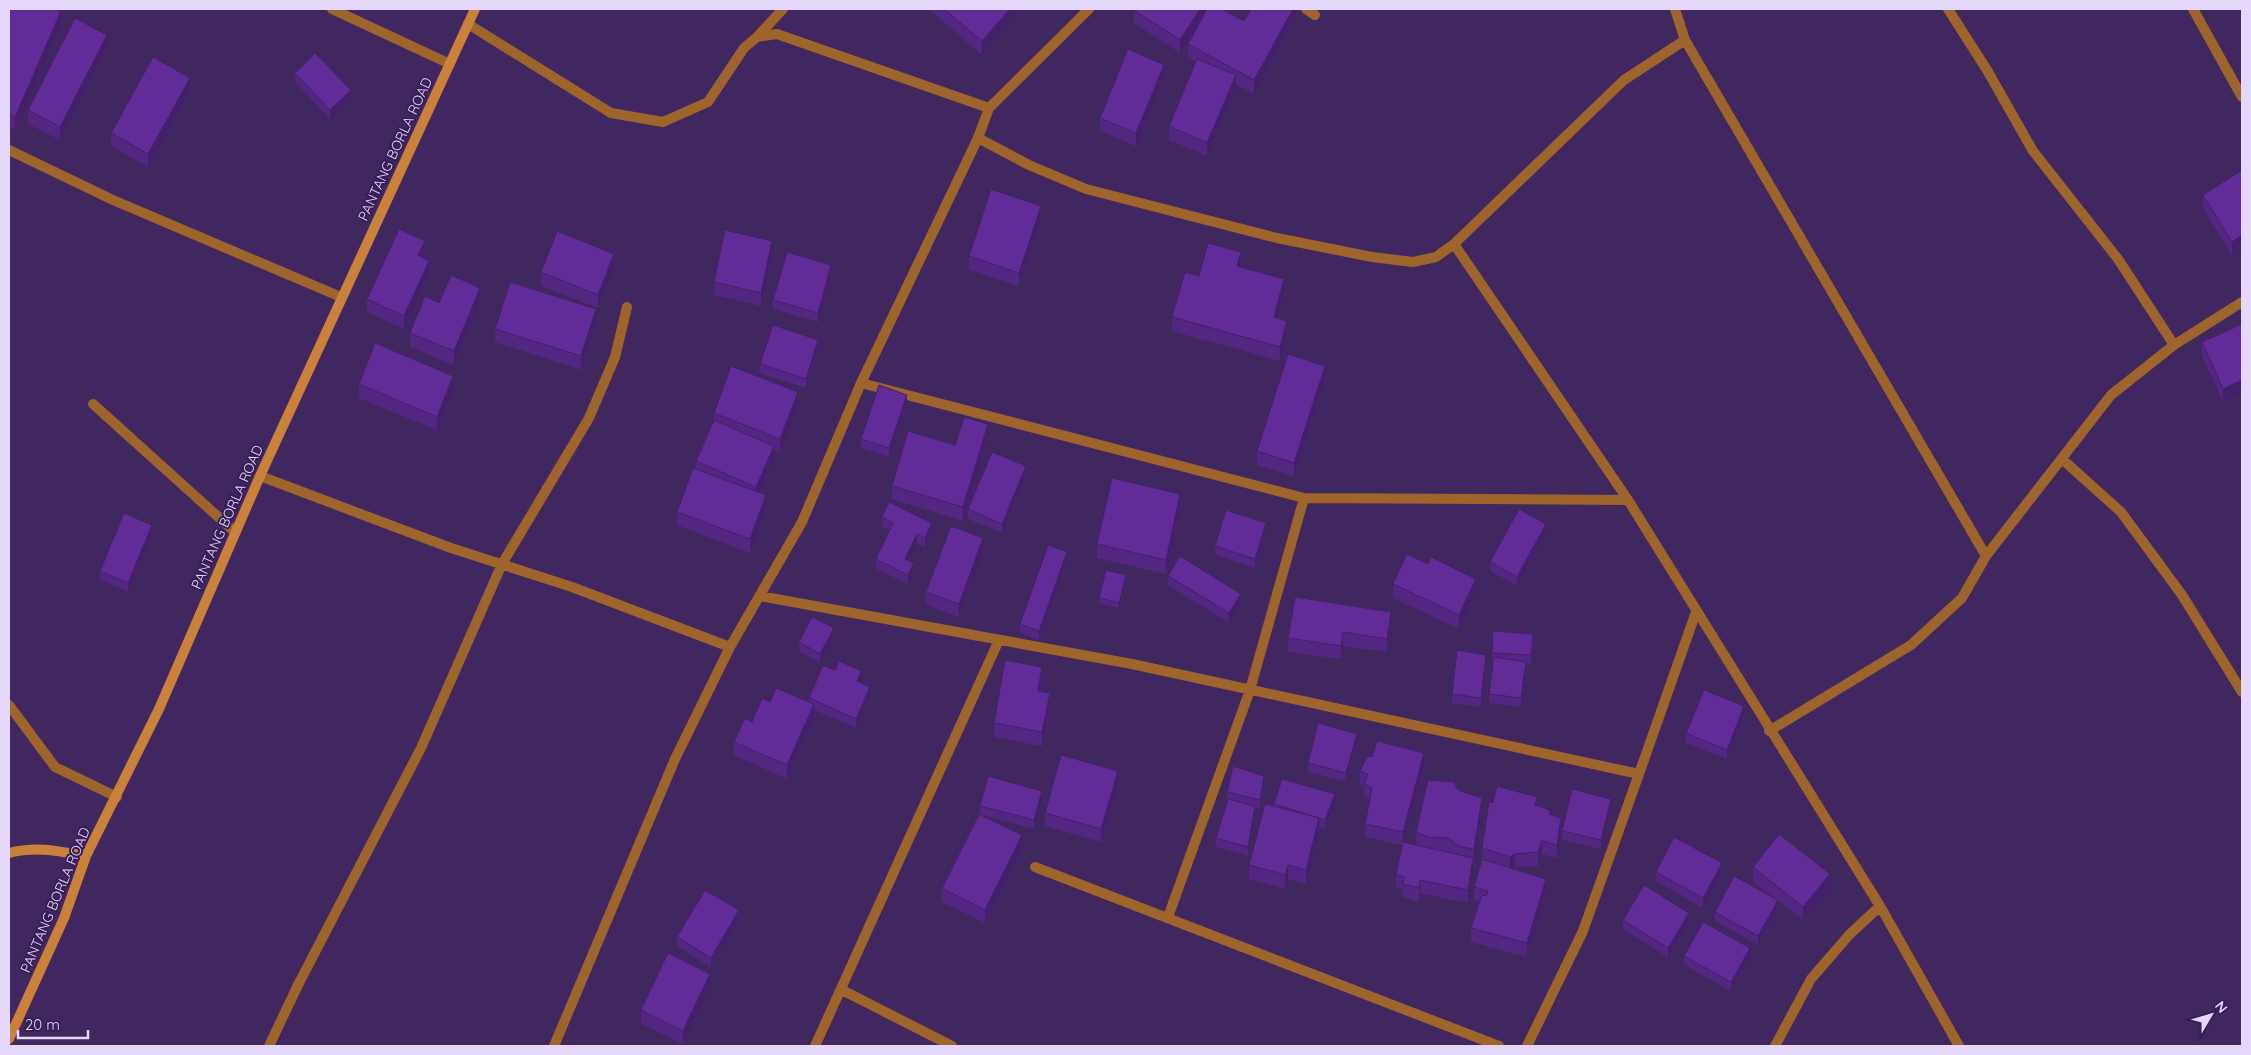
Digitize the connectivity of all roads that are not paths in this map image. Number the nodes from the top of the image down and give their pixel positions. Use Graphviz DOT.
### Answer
graph roads {
  1 [pos="332,9"];
  2 [pos="475,9"];
  3 [pos="783,9"];
  4 [pos="1089,9"];
  5 [pos="1306,9"];
  6 [pos="1675,9"];
  7 [pos="1948,9"];
  8 [pos="2193,9"];
  9 [pos="1315,15"];
  10 [pos="468,24"];
  11 [pos="757,37"];
  12 [pos="1685,40"];
  13 [pos="450,64"];
  14 [pos="2242,97"];
  15 [pos="989,108"];
  16 [pos="978,138"];
  17 [pos="9,150"];
  18 [pos="1454,244"];
  19 [pos="341,297"];
  20 [pos="2242,302"];
  21 [pos="627,307"];
  22 [pos="2174,345"];
  23 [pos="861,383"];
  24 [pos="93,404"];
  25 [pos="2062,459"];
  26 [pos="260,476"];
  27 [pos="1304,498"];
  28 [pos="1628,500"];
  29 [pos="235,532"];
  30 [pos="1986,556"];
  31 [pos="502,564"];
  32 [pos="760,596"];
  33 [pos="1696,612"];
  34 [pos="999,640"];
  35 [pos="730,647"];
  36 [pos="1250,690"];
  37 [pos="2242,692"];
  38 [pos="9,705"];
  39 [pos="1770,731"];
  40 [pos="1638,774"];
  41 [pos="117,797"];
  42 [pos="9,854"];
  43 [pos="86,856"];
  44 [pos="1035,867"];
  45 [pos="1880,906"];
  46 [pos="1168,917"];
  47 [pos="842,990"];
  48 [pos="9,1039"];
  49 [pos="269,1046"];
  50 [pos="554,1046"];
  51 [pos="815,1046"];
  52 [pos="952,1046"];
  53 [pos="1499,1046"];
  54 [pos="1527,1046"];
  55 [pos="1775,1046"];
  56 [pos="1959,1046"];
  1 -- 13 [label="street"];
  2 -- 10 [label="street, PANTANG BORLA ROAD"];
  3 -- 11 [label="street"];
  4 -- 15 [label="street"];
  5 -- 9 [label="street"];
  6 -- 12 [label="street"];
  7 -- 22 [label="street"];
  8 -- 14 [label="street"];
  10 -- 11 [label="street"];
  10 -- 13 [label="street, PANTANG BORLA ROAD"];
  11 -- 15 [label="street"];
  12 -- 18 [label="street"];
  12 -- 30 [label="street"];
  13 -- 19 [label="street, PANTANG BORLA ROAD"];
  15 -- 16 [label="street"];
  16 -- 18 [label="street"];
  16 -- 23 [label="street"];
  17 -- 19 [label="street"];
  18 -- 28 [label="street"];
  19 -- 26 [label="street, PANTANG BORLA ROAD"];
  20 -- 22 [label="street"];
  21 -- 31 [label="street"];
  22 -- 25 [label="street"];
  23 -- 27 [label="street"];
  23 -- 32 [label="street"];
  24 -- 29 [label="street"];
  25 -- 30 [label="street"];
  25 -- 37 [label="street"];
  26 -- 29 [label="street, PANTANG BORLA ROAD"];
  26 -- 31 [label="street"];
  27 -- 28 [label="street"];
  27 -- 36 [label="street"];
  28 -- 33 [label="street"];
  29 -- 41 [label="street, PANTANG BORLA ROAD"];
  30 -- 39 [label="street"];
  31 -- 35 [label="street"];
  31 -- 49 [label="street"];
  32 -- 34 [label="street"];
  32 -- 35 [label="street"];
  33 -- 39 [label="street"];
  33 -- 40 [label="street"];
  34 -- 36 [label="street"];
  34 -- 47 [label="street"];
  35 -- 50 [label="street"];
  36 -- 40 [label="street"];
  36 -- 46 [label="street"];
  38 -- 41 [label="street"];
  39 -- 45 [label="street"];
  40 -- 54 [label="street"];
  41 -- 43 [label="street, PANTANG BORLA ROAD"];
  42 -- 43 [label="street"];
  43 -- 48 [label="street, PANTANG BORLA ROAD"];
  44 -- 46 [label="street"];
  45 -- 55 [label="street"];
  45 -- 56 [label="street"];
  46 -- 53 [label="street"];
  47 -- 51 [label="street"];
  47 -- 52 [label="street"];
}
